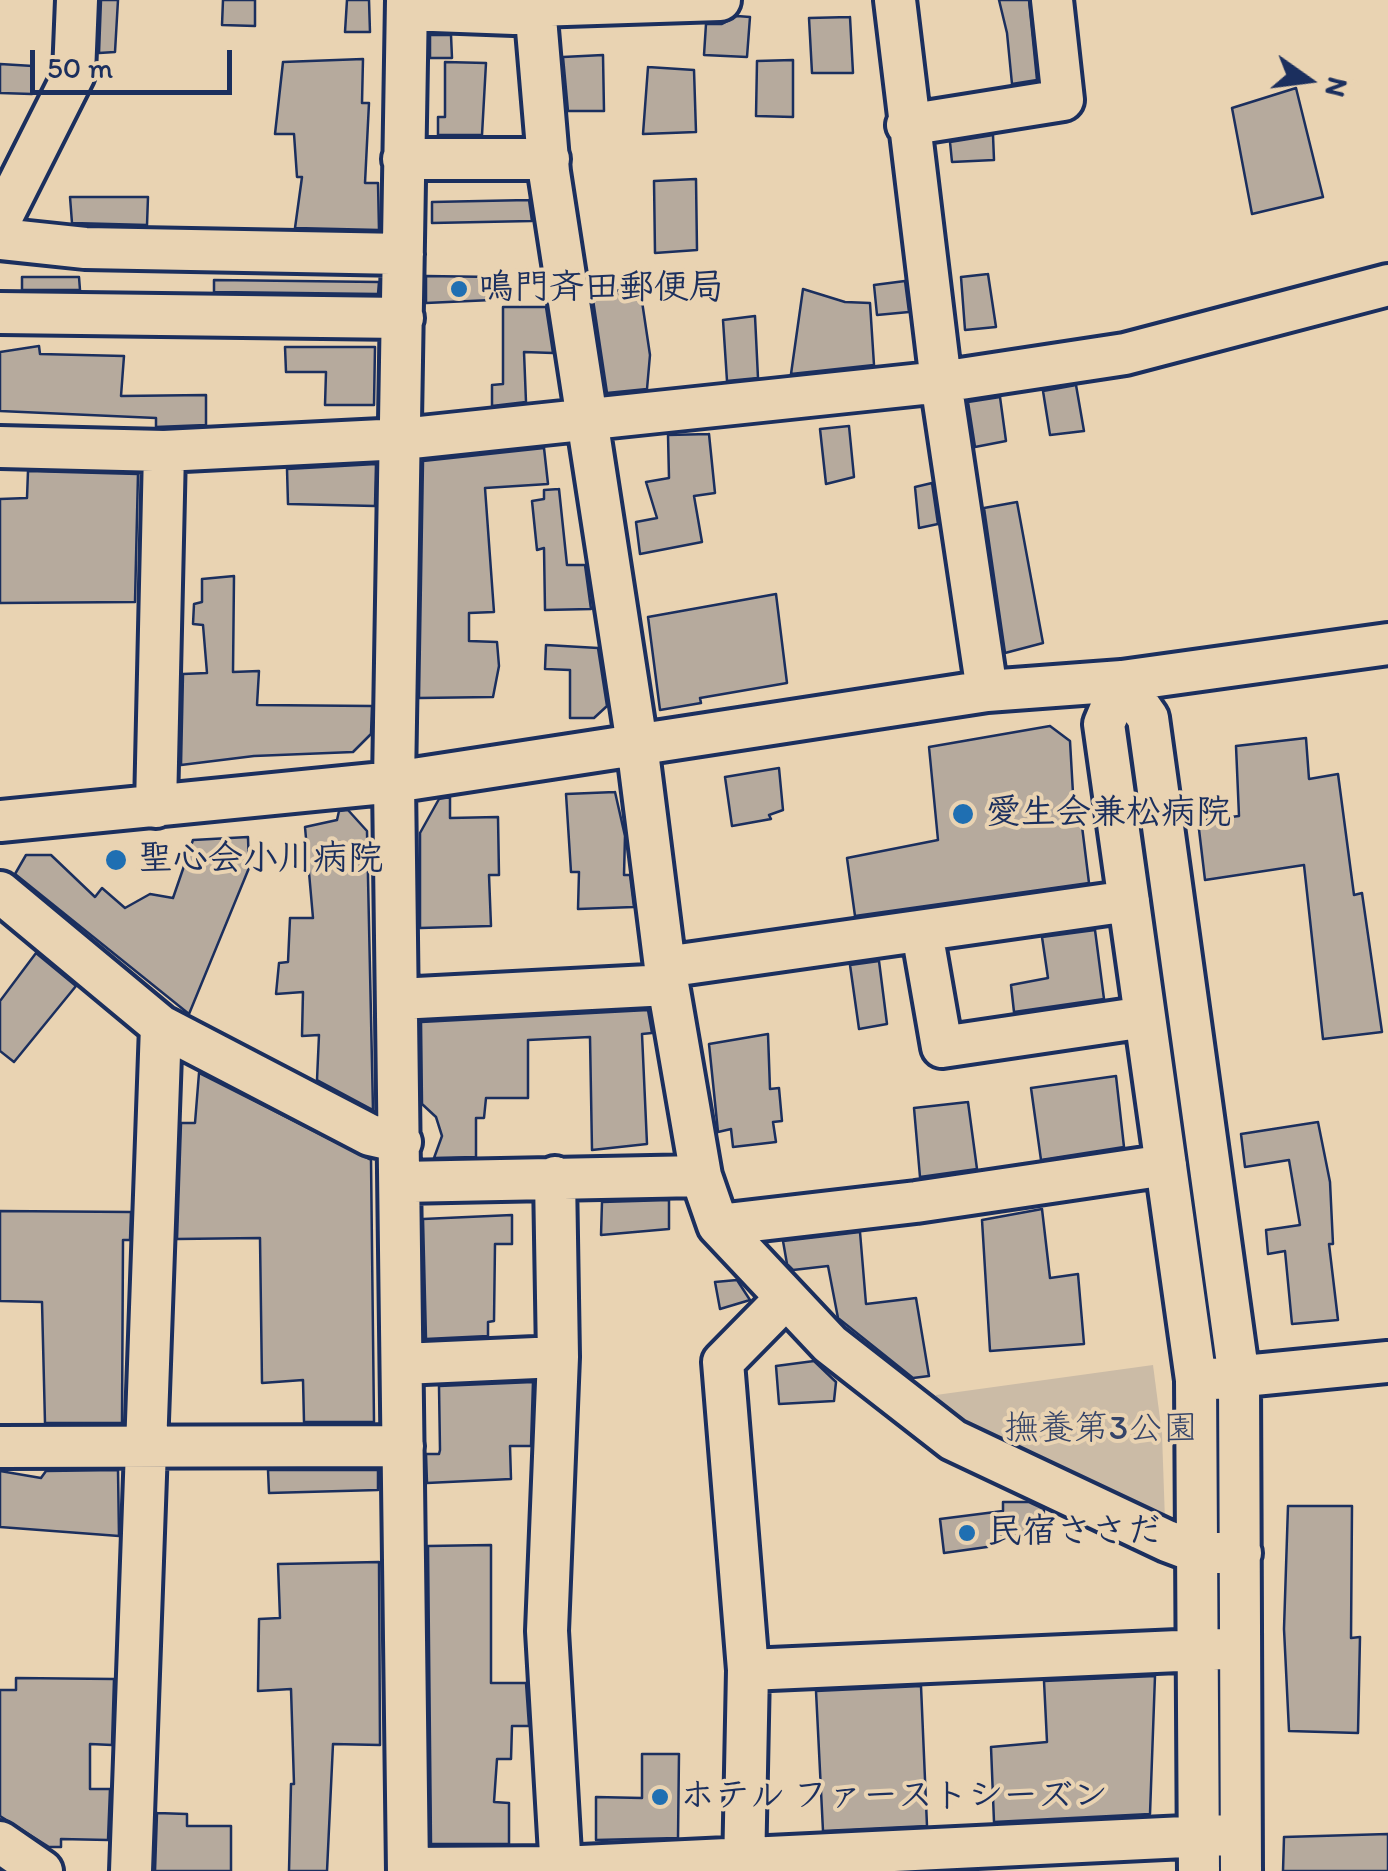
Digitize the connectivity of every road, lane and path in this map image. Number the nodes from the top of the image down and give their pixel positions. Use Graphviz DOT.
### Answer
graph roads {
  1 [pos="77,0"];
  2 [pos="720,0"];
  3 [pos="895,0"];
  4 [pos="1052,0"];
  5 [pos="407,5"];
  6 [pos="535,6"];
  7 [pos="907,125"];
  8 [pos="404,159"];
  9 [pos="549,159"];
  10 [pos="0,221"];
  11 [pos="0,239"];
  12 [pos="403,254"];
  13 [pos="1388,285"];
  14 [pos="0,313"];
  15 [pos="403,318"];
  16 [pos="940,382"];
  17 [pos="585,420"];
  18 [pos="402,440"];
  19 [pos="0,447"];
  20 [pos="164,451"];
  21 [pos="1388,644"];
  22 [pos="1122,681"];
  23 [pos="987,691"];
  24 [pos="637,744"];
  25 [pos="394,782"];
  26 [pos="156,806"];
  27 [pos="0,821"];
  28 [pos="0,892"];
  29 [pos="1129,902"];
  30 [pos="922,932"];
  31 [pos="667,976"];
  32 [pos="398,998"];
  33 [pos="1146,1017"];
  34 [pos="160,1026"];
  35 [pos="401,1142"];
  36 [pos="1166,1164"];
  37 [pos="702,1176"];
  38 [pos="555,1177"];
  39 [pos="401,1182"];
  40 [pos="718,1225"];
  41 [pos="784,1299"];
  42 [pos="558,1356"];
  43 [pos="1388,1362"];
  44 [pos="402,1364"];
  45 [pos="1239,1378"];
  46 [pos="1196,1380"];
  47 [pos="403,1446"];
  48 [pos="0,1447"];
  49 [pos="146,1448"];
  50 [pos="1199,1553"];
  51 [pos="1240,1553"];
  52 [pos="1199,1649"];
  53 [pos="1241,1649"];
  54 [pos="748,1670"];
  55 [pos="0,1842"];
  56 [pos="1241,1853"];
  57 [pos="1199,1854"];
  58 [pos="744,1863"];
  59 [pos="408,1869"];
  60 [pos="561,1869"];
  61 [pos="42,1871"];
  62 [pos="131,1871"];
  1 -- 10 [label="street"];
  2 -- 6 [label="street"];
  3 -- 7 [label="street"];
  4 -- 7 [label="street"];
  5 -- 6 [label="street"];
  5 -- 8 [label="street"];
  6 -- 9 [label="street"];
  7 -- 16 [label="street"];
  8 -- 9 [label="street"];
  8 -- 12 [label="street"];
  9 -- 17 [label="street"];
  11 -- 12 [label="street"];
  12 -- 15 [label="street"];
  13 -- 16 [label="street"];
  14 -- 15 [label="street"];
  15 -- 18 [label="street"];
  16 -- 17 [label="street"];
  16 -- 23 [label="street"];
  17 -- 18 [label="street"];
  17 -- 24 [label="street"];
  18 -- 20 [label="street"];
  18 -- 25 [label="street"];
  19 -- 20 [label="street"];
  20 -- 26 [label="street"];
  21 -- 22 [label="street"];
  22 -- 23 [label="street"];
  22 -- 29 [label="street"];
  22 -- 45 [label="street"];
  23 -- 24 [label="street"];
  24 -- 25 [label="street"];
  24 -- 31 [label="street"];
  25 -- 26 [label="street"];
  25 -- 32 [label="street"];
  26 -- 27 [label="street"];
  28 -- 34 [label="street"];
  29 -- 30 [label="street"];
  29 -- 33 [label="street"];
  30 -- 31 [label="street"];
  30 -- 33 [label="street"];
  31 -- 32 [label="street"];
  31 -- 37 [label="street"];
  32 -- 35 [label="street"];
  33 -- 36 [label="street"];
  34 -- 35 [label="street"];
  34 -- 49 [label="street"];
  35 -- 39 [label="street"];
  36 -- 40 [label="street"];
  36 -- 46 [label="street"];
  37 -- 38 [label="street"];
  37 -- 40 [label="street"];
  38 -- 39 [label="street"];
  38 -- 42 [label="street"];
  39 -- 44 [label="street"];
  40 -- 41 [label="street"];
  41 -- 50 [label="street"];
  41 -- 54 [label="street"];
  42 -- 44 [label="street"];
  42 -- 60 [label="street"];
  43 -- 45 [label="street"];
  44 -- 47 [label="street"];
  45 -- 46 [label="street"];
  45 -- 51 [label="street"];
  46 -- 50 [label="street"];
  47 -- 49 [label="street"];
  47 -- 59 [label="street"];
  48 -- 49 [label="street"];
  49 -- 62 [label="street"];
  50 -- 51 [label="street"];
  50 -- 52 [label="street"];
  51 -- 53 [label="street"];
  52 -- 53 [label="street"];
  52 -- 54 [label="street"];
  52 -- 57 [label="street"];
  53 -- 56 [label="street"];
  54 -- 58 [label="street"];
  55 -- 61 [label="street"];
  56 -- 57 [label="street"];
  57 -- 58 [label="street"];
  58 -- 60 [label="street"];
  59 -- 60 [label="street"];
}
